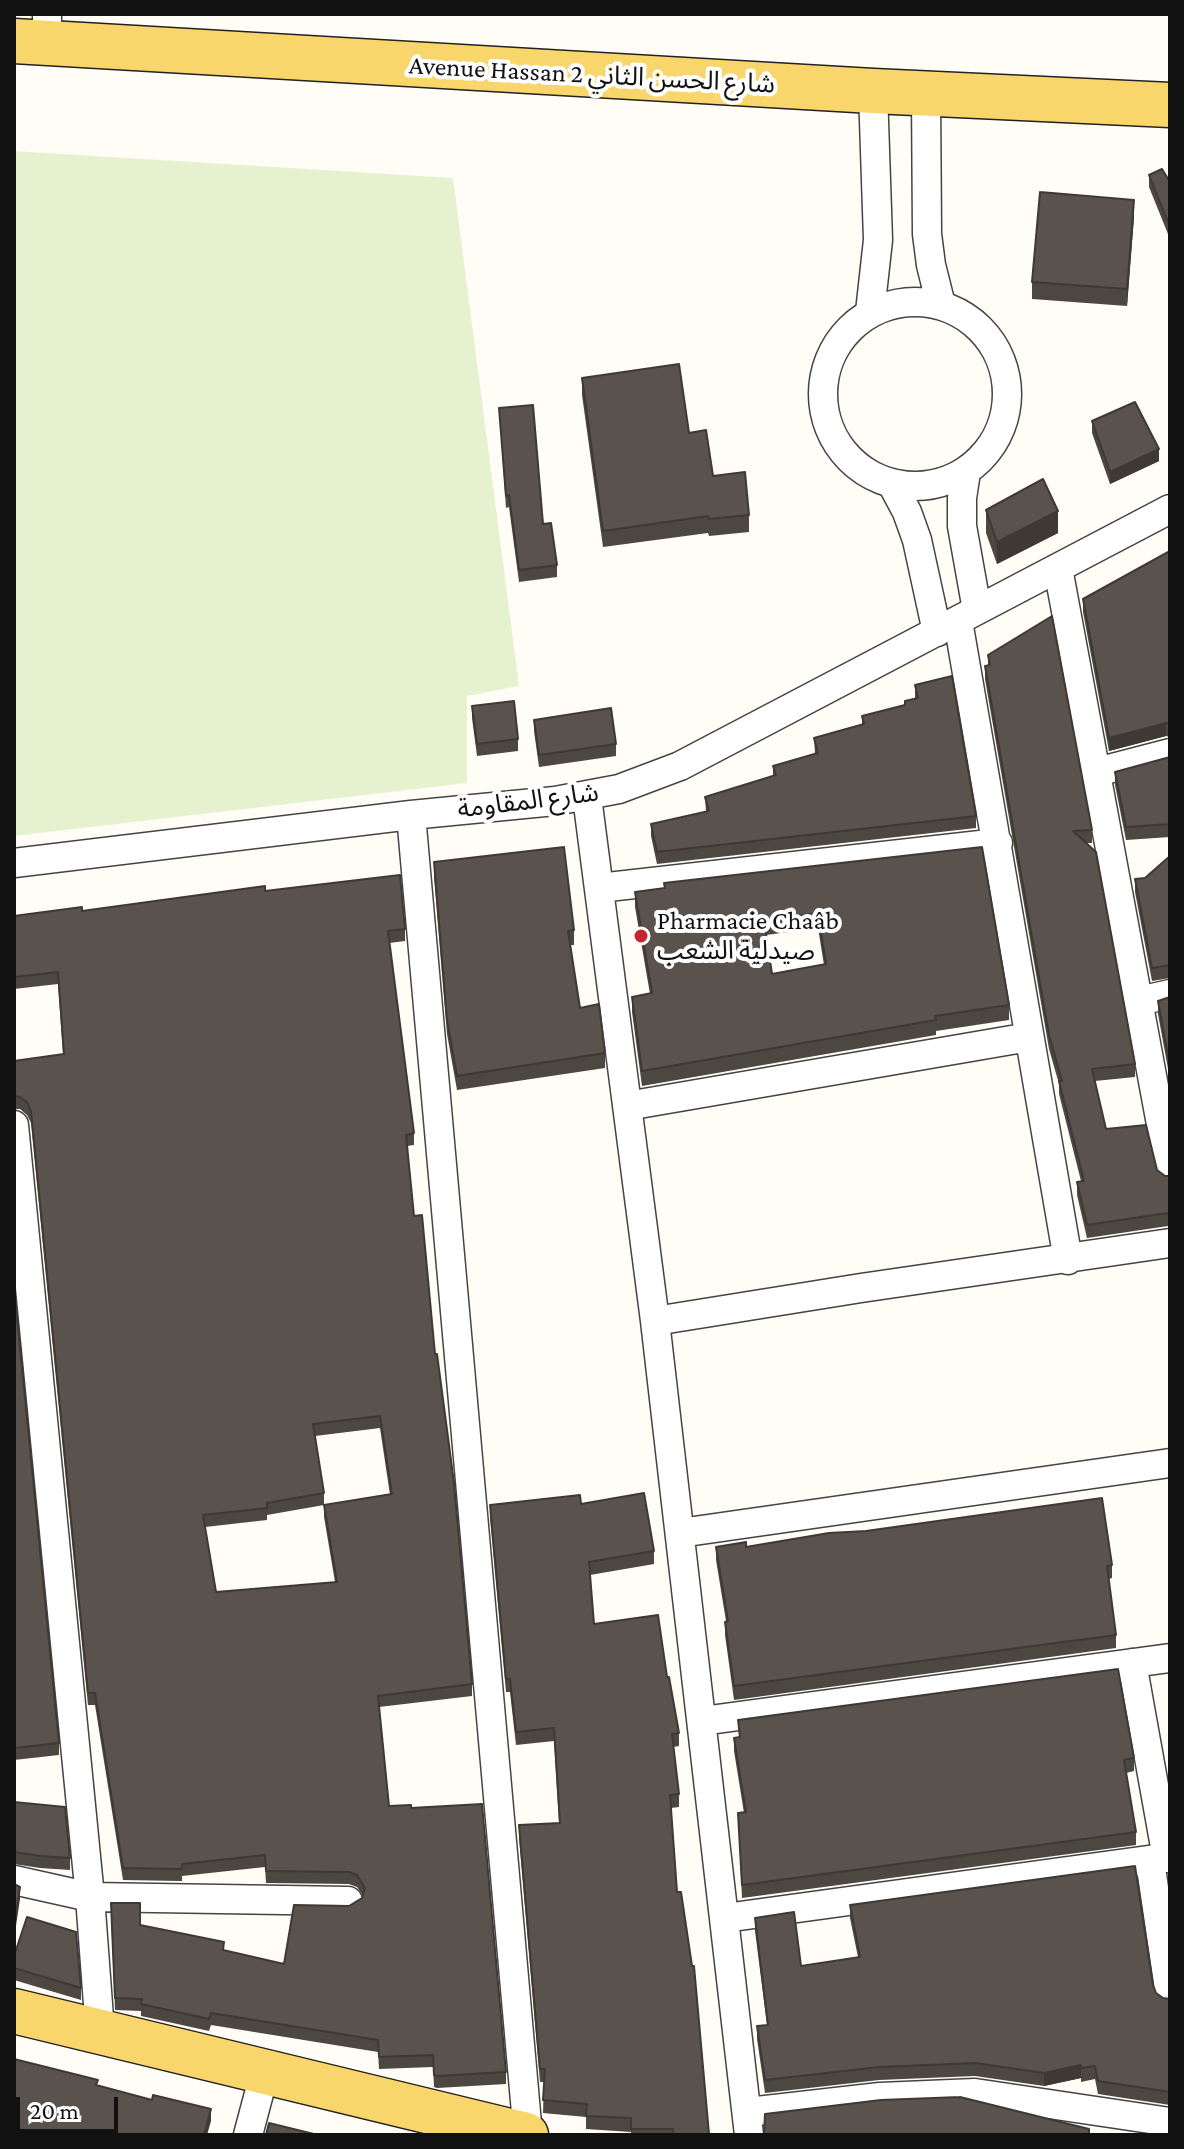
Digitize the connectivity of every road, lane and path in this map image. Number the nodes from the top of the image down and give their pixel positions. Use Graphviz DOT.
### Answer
graph roads {
  1 [pos="36,33"];
  2 [pos="873,91"];
  3 [pos="926,93"];
  4 [pos="1170,105"];
  5 [pos="941,305"];
  6 [pos="870,312"];
  7 [pos="966,472"];
  8 [pos="892,484"];
  9 [pos="1170,509"];
  10 [pos="1058,568"];
  11 [pos="958,621"];
  12 [pos="1170,753"];
  13 [pos="1097,772"];
  14 [pos="587,797"];
  15 [pos="411,815"];
  16 [pos="998,843"];
  17 [pos="14,863"];
  18 [pos="599,888"];
  19 [pos="1170,994"];
  20 [pos="1139,1001"];
  21 [pos="1029,1037"];
  22 [pos="627,1106"];
  23 [pos="14,1125"];
  24 [pos="1170,1173"];
  25 [pos="1170,1243"];
  26 [pos="1068,1260"];
  27 [pos="22,1281"];
  28 [pos="655,1321"];
  29 [pos="1170,1463"];
  30 [pos="680,1533"];
  31 [pos="1170,1658"];
  32 [pos="1132,1663"];
  33 [pos="702,1721"];
  34 [pos="1163,1859"];
  35 [pos="14,1880"];
  36 [pos="90,1897"];
  37 [pos="348,1901"];
  38 [pos="725,1918"];
  39 [pos="1170,1996"];
  40 [pos="14,2011"];
  41 [pos="100,2031"];
  42 [pos="265,2071"];
  43 [pos="1170,2122"];
  44 [pos="437,2124"];
  45 [pos="748,2124"];
  46 [pos="248,2135"];
  47 [pos="527,2135"];
  1 -- 2 [label="main road, Avenue Hassan 2 شارع الحسن الثاني"];
  2 -- 3 [label="main road, Avenue Hassan 2 شارع الحسن الثاني"];
  2 -- 6 [label="street"];
  3 -- 4 [label="main road, Avenue Hassan 2 شارع الحسن الثاني"];
  3 -- 5 [label="street"];
  5 -- 6 [label="street"];
  5 -- 7 [label="street"];
  6 -- 8 [label="street"];
  7 -- 8 [label="street"];
  7 -- 11 [label="street"];
  8 -- 11 [label="street"];
  9 -- 10 [label="street, شارع المقاومة"];
  10 -- 11 [label="street, شارع المقاومة"];
  10 -- 13 [label="street"];
  11 -- 14 [label="street, شارع المقاومة"];
  11 -- 16 [label="street"];
  12 -- 13 [label="street"];
  13 -- 20 [label="street"];
  14 -- 15 [label="street, شارع المقاومة"];
  14 -- 18 [label="street"];
  15 -- 17 [label="street, شارع المقاومة"];
  15 -- 47 [label="street"];
  16 -- 18 [label="street"];
  16 -- 21 [label="street"];
  18 -- 22 [label="street"];
  19 -- 20 [label="street"];
  20 -- 24 [label="street"];
  21 -- 22 [label="street"];
  21 -- 26 [label="street"];
  22 -- 28 [label="street"];
  23 -- 27 [label="street"];
  25 -- 26 [label="street"];
  26 -- 28 [label="street"];
  27 -- 36 [label="street"];
  28 -- 30 [label="street"];
  29 -- 30 [label="street"];
  30 -- 33 [label="street"];
  31 -- 32 [label="street"];
  32 -- 33 [label="street"];
  32 -- 34 [label="street"];
  33 -- 38 [label="street"];
  34 -- 38 [label="street"];
  34 -- 39 [label="street"];
  35 -- 36 [label="street"];
  36 -- 37 [label="street"];
  36 -- 41 [label="street"];
  38 -- 45 [label="street"];
  40 -- 41 [label="main road"];
  41 -- 42 [label="main road"];
  42 -- 44 [label="main road"];
  42 -- 46 [label="street"];
  43 -- 45 [label="street"];
  44 -- 47 [label="main road"];
}
